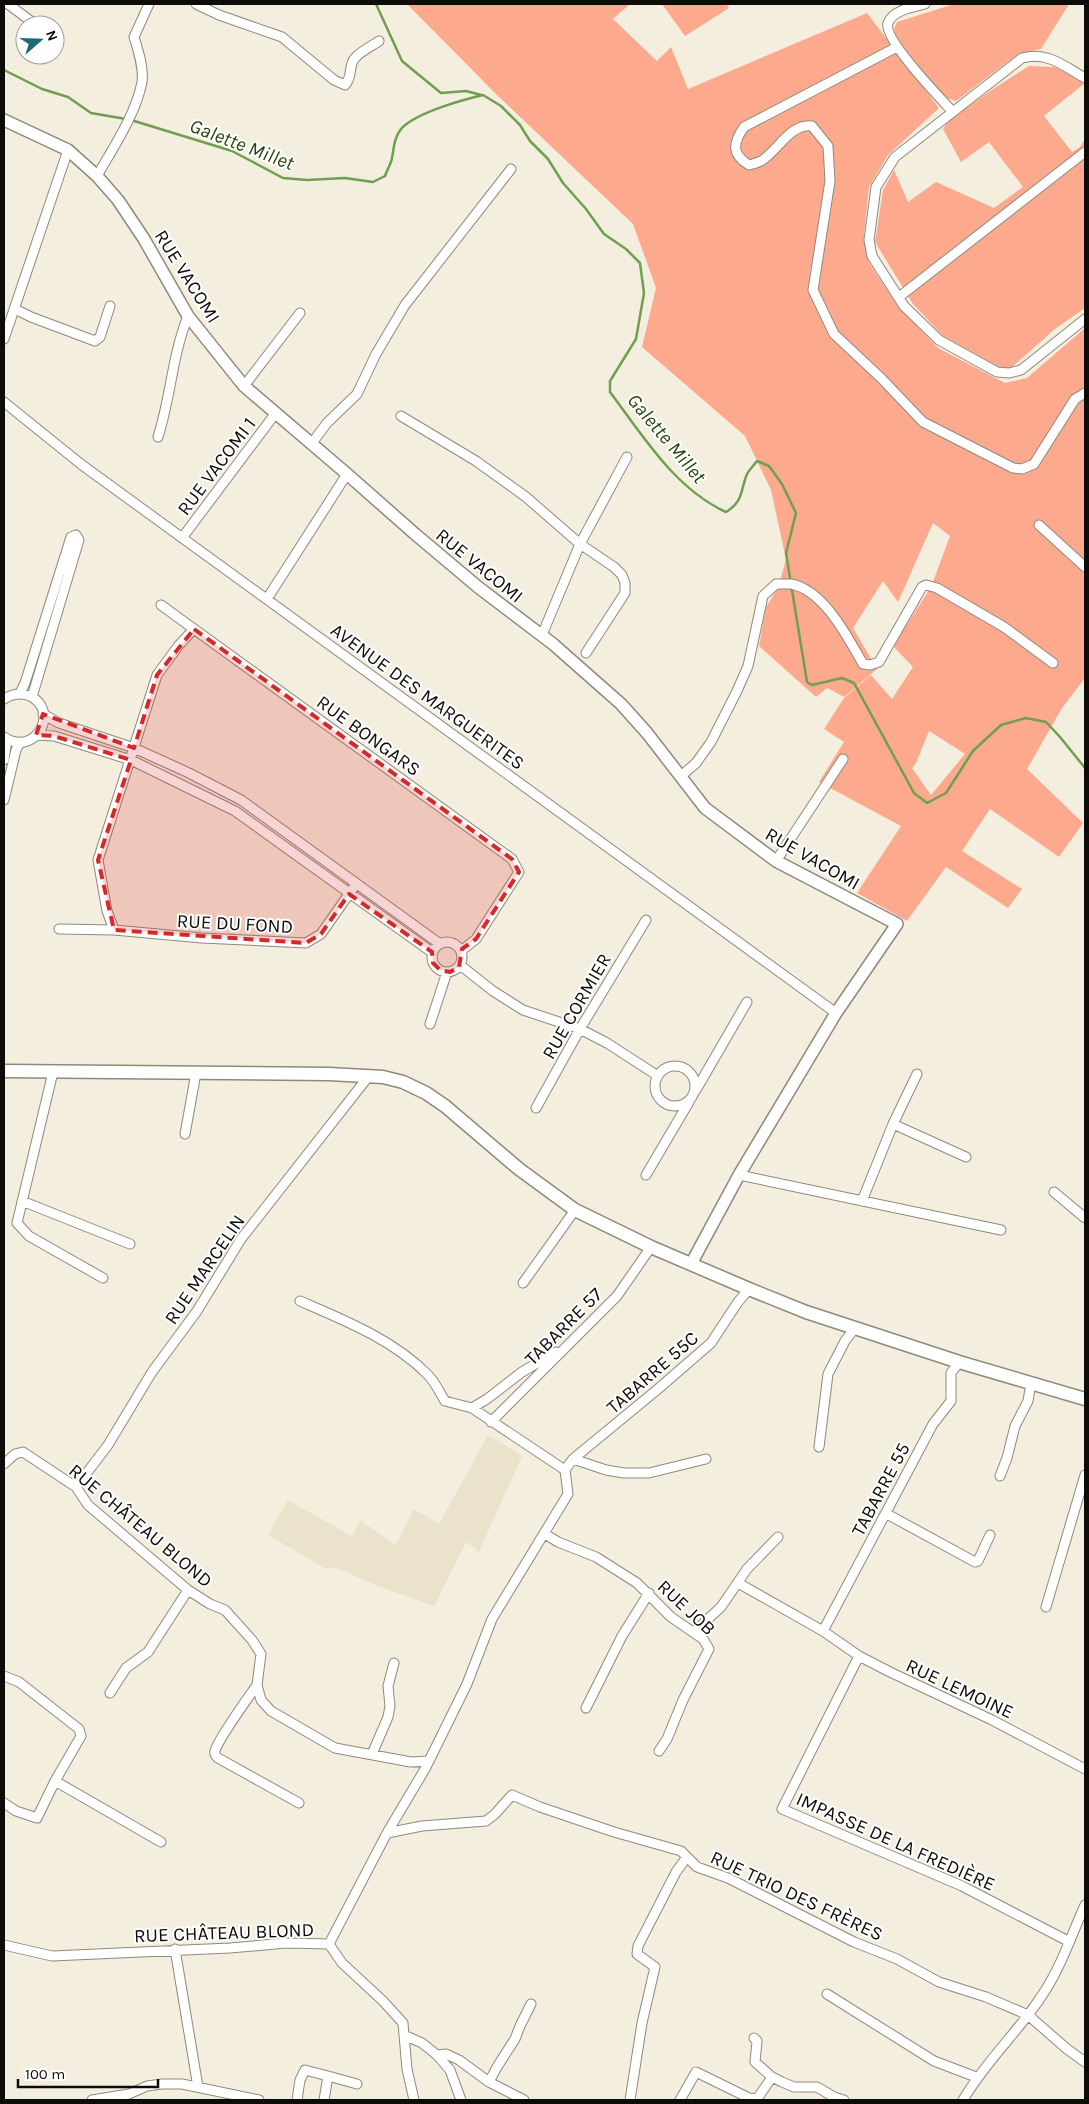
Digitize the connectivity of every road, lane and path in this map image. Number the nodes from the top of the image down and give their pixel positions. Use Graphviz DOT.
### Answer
graph roads {
  1 [pos="8,4"];
  2 [pos="149,4"];
  3 [pos="196,4"];
  4 [pos="924,4"];
  5 [pos="23,15"];
  6 [pos="379,41"];
  7 [pos="897,48"];
  8 [pos="1085,78"];
  9 [pos="953,112"];
  10 [pos="4,120"];
  11 [pos="68,150"];
  12 [pos="1085,152"];
  13 [pos="510,170"];
  14 [pos="98,176"];
  15 [pos="899,297"];
  16 [pos="110,306"];
  17 [pos="14,309"];
  18 [pos="300,313"];
  19 [pos="188,316"];
  20 [pos="1085,320"];
  21 [pos="4,338"];
  22 [pos="244,386"];
  23 [pos="1085,393"];
  24 [pos="4,402"];
  25 [pos="275,414"];
  26 [pos="401,416"];
  27 [pos="158,438"];
  28 [pos="312,443"];
  29 [pos="627,457"];
  30 [pos="347,474"];
  31 [pos="1039,525"];
  32 [pos="182,538"];
  33 [pos="580,544"];
  34 [pos="1085,567"];
  35 [pos="267,599"];
  36 [pos="161,605"];
  37 [pos="194,629"];
  38 [pos="542,635"];
  39 [pos="586,654"];
  40 [pos="1053,663"];
  41 [pos="20,693"];
  42 [pos="32,697"];
  43 [pos="4,699"];
  44 [pos="43,714"];
  45 [pos="36,735"];
  46 [pos="5,738"];
  47 [pos="20,742"];
  48 [pos="134,748"];
  49 [pos="843,759"];
  50 [pos="4,760"];
  51 [pos="131,760"];
  52 [pos="681,776"];
  53 [pos="4,800"];
  54 [pos="776,861"];
  55 [pos="356,884"];
  56 [pos="349,894"];
  57 [pos="646,920"];
  58 [pos="59,929"];
  59 [pos="114,930"];
  60 [pos="440,944"];
  61 [pos="461,950"];
  62 [pos="432,953"];
  63 [pos="460,965"];
  64 [pos="447,972"];
  65 [pos="747,1002"];
  66 [pos="836,1013"];
  67 [pos="430,1024"];
  68 [pos="580,1030"];
  69 [pos="4,1071"];
  70 [pos="687,1071"];
  71 [pos="707,1071"];
  72 [pos="54,1072"];
  73 [pos="196,1073"];
  74 [pos="917,1074"];
  75 [pos="658,1076"];
  76 [pos="368,1077"];
  77 [pos="696,1090"];
  78 [pos="689,1102"];
  79 [pos="667,1104"];
  80 [pos="536,1108"];
  81 [pos="677,1122"];
  82 [pos="892,1124"];
  83 [pos="185,1134"];
  84 [pos="966,1158"];
  85 [pos="646,1175"];
  86 [pos="739,1175"];
  87 [pos="1054,1192"];
  88 [pos="22,1201"];
  89 [pos="862,1201"];
  90 [pos="575,1210"];
  91 [pos="1085,1218"];
  92 [pos="1001,1230"];
  93 [pos="130,1244"];
  94 [pos="651,1247"];
  95 [pos="691,1264"];
  96 [pos="103,1278"];
  97 [pos="523,1283"];
  98 [pos="749,1289"];
  99 [pos="300,1301"];
  100 [pos="855,1328"];
  101 [pos="564,1347"];
  102 [pos="959,1362"];
  103 [pos="1031,1383"];
  104 [pos="1085,1399"];
  105 [pos="472,1408"];
  106 [pos="491,1422"];
  107 [pos="819,1447"];
  108 [pos="573,1459"];
  109 [pos="706,1459"];
  110 [pos="4,1464"];
  111 [pos="565,1470"];
  112 [pos="1085,1475"];
  113 [pos="1000,1476"];
  114 [pos="76,1486"];
  115 [pos="887,1514"];
  116 [pos="545,1534"];
  117 [pos="990,1535"];
  118 [pos="778,1538"];
  119 [pos="738,1583"];
  120 [pos="188,1590"];
  121 [pos="649,1593"];
  122 [pos="1046,1607"];
  123 [pos="823,1631"];
  124 [pos="694,1632"];
  125 [pos="859,1656"];
  126 [pos="394,1664"];
  127 [pos="4,1676"];
  128 [pos="257,1686"];
  129 [pos="110,1693"];
  130 [pos="586,1708"];
  131 [pos="659,1751"];
  132 [pos="372,1754"];
  133 [pos="429,1761"];
  134 [pos="1085,1770"];
  135 [pos="55,1780"];
  136 [pos="4,1803"];
  137 [pos="299,1803"];
  138 [pos="387,1833"];
  139 [pos="161,1842"];
  140 [pos="687,1857"];
  141 [pos="1085,1905"];
  142 [pos="1068,1941"];
  143 [pos="329,1944"];
  144 [pos="4,1945"];
  145 [pos="175,1949"];
  146 [pos="827,1994"];
  147 [pos="531,2004"];
  148 [pos="1028,2015"];
  149 [pos="404,2035"];
  150 [pos="754,2038"];
  151 [pos="437,2055"];
  152 [pos="1085,2062"];
  153 [pos="328,2076"];
  154 [pos="772,2077"];
  155 [pos="976,2077"];
  156 [pos="489,2082"];
  157 [pos="357,2084"];
  158 [pos="198,2087"];
  159 [pos="92,2100"];
  160 [pos="253,2100"];
  161 [pos="297,2100"];
  162 [pos="324,2100"];
  163 [pos="414,2100"];
  164 [pos="461,2100"];
  165 [pos="524,2100"];
  166 [pos="630,2100"];
  167 [pos="680,2100"];
  168 [pos="844,2100"];
  169 [pos="963,2100"];
  1 -- 5 [label="street"];
  2 -- 14 [label="street"];
  3 -- 6 [label="street"];
  4 -- 7 [label="street"];
  7 -- 9 [label="street"];
  7 -- 23 [label="street"];
  8 -- 9 [label="street"];
  9 -- 15 [label="street"];
  10 -- 11 [label="street, RUE VACOMI"];
  11 -- 14 [label="street, RUE VACOMI"];
  11 -- 17 [label="street"];
  12 -- 15 [label="street"];
  13 -- 28 [label="street"];
  14 -- 19 [label="street, RUE VACOMI"];
  15 -- 20 [label="street"];
  16 -- 17 [label="street"];
  17 -- 21 [label="street"];
  18 -- 22 [label="street"];
  19 -- 22 [label="street, RUE VACOMI"];
  19 -- 27 [label="street"];
  22 -- 25 [label="street, RUE VACOMI"];
  24 -- 32 [label="street, AVENUE DES MARGUERITES"];
  25 -- 28 [label="street, RUE VACOMI"];
  25 -- 32 [label="street, RUE VACOMI 1"];
  26 -- 33 [label="street"];
  28 -- 30 [label="street, RUE VACOMI"];
  29 -- 33 [label="street"];
  30 -- 35 [label="street"];
  30 -- 38 [label="street, RUE VACOMI"];
  31 -- 34 [label="street"];
  32 -- 35 [label="street, AVENUE DES MARGUERITES"];
  33 -- 38 [label="street"];
  33 -- 39 [label="street"];
  35 -- 66 [label="street, AVENUE DES MARGUERITES"];
  36 -- 37 [label="street, RUE BONGARS"];
  37 -- 48 [label="street"];
  37 -- 61 [label="street, RUE BONGARS"];
  38 -- 52 [label="street, RUE VACOMI"];
  40 -- 52 [label="street"];
  41 -- 42 [label="street"];
  41 -- 42 [label="street"];
  41 -- 43 [label="street"];
  42 -- 44 [label="street"];
  44 -- 45 [label="street"];
  44 -- 48 [label="street"];
  45 -- 47 [label="street"];
  45 -- 51 [label="street"];
  46 -- 47 [label="street"];
  46 -- 50 [label="street"];
  47 -- 53 [label="street"];
  48 -- 51 [label="street"];
  48 -- 55 [label="street"];
  49 -- 54 [label="street"];
  51 -- 56 [label="street"];
  51 -- 59 [label="street"];
  52 -- 54 [label="street, RUE VACOMI"];
  54 -- 66 [label="street, RUE VACOMI"];
  55 -- 56 [label="street, RUE DU FOND"];
  55 -- 60 [label="street"];
  56 -- 59 [label="street, RUE DU FOND"];
  56 -- 62 [label="street"];
  57 -- 68 [label="street, RUE CORMIER"];
  58 -- 59 [label="street, RUE DU FOND"];
  60 -- 61 [label="street"];
  60 -- 62 [label="street"];
  61 -- 63 [label="street"];
  62 -- 64 [label="street"];
  63 -- 64 [label="street"];
  63 -- 68 [label="street"];
  64 -- 67 [label="street"];
  65 -- 71 [label="street"];
  66 -- 86 [label="street"];
  68 -- 75 [label="street"];
  68 -- 80 [label="street, RUE CORMIER"];
  69 -- 72 [label="main road"];
  70 -- 71 [label="street"];
  70 -- 75 [label="street"];
  70 -- 77 [label="street"];
  71 -- 77 [label="street"];
  72 -- 73 [label="main road"];
  72 -- 88 [label="street"];
  73 -- 76 [label="main road"];
  73 -- 83 [label="street"];
  74 -- 82 [label="street"];
  75 -- 79 [label="street"];
  76 -- 90 [label="main road"];
  76 -- 114 [label="street, RUE MARCELIN"];
  77 -- 78 [label="street"];
  78 -- 79 [label="street"];
  78 -- 81 [label="street"];
  79 -- 81 [label="street"];
  81 -- 85 [label="street"];
  82 -- 84 [label="street"];
  82 -- 89 [label="street"];
  86 -- 89 [label="street"];
  86 -- 95 [label="street"];
  87 -- 91 [label="street"];
  88 -- 93 [label="street"];
  88 -- 96 [label="street"];
  89 -- 92 [label="street"];
  90 -- 94 [label="main road"];
  90 -- 97 [label="street"];
  94 -- 95 [label="main road"];
  94 -- 101 [label="street, TABARRE 57"];
  95 -- 98 [label="main road"];
  98 -- 100 [label="main road"];
  98 -- 108 [label="street, TABARRE 55C"];
  99 -- 105 [label="street"];
  100 -- 102 [label="main road"];
  100 -- 107 [label="street"];
  101 -- 105 [label="street"];
  101 -- 106 [label="street, TABARRE 57"];
  102 -- 103 [label="main road"];
  102 -- 115 [label="street, TABARRE 55"];
  103 -- 104 [label="main road"];
  103 -- 113 [label="street"];
  105 -- 106 [label="street"];
  106 -- 111 [label="street"];
  108 -- 109 [label="street"];
  108 -- 111 [label="street, TABARRE 55C"];
  110 -- 114 [label="street, RUE CHÂTEAU BLOND"];
  111 -- 116 [label="street, RUE CHÂTEAU BLOND"];
  112 -- 122 [label="street"];
  114 -- 120 [label="street, RUE CHÂTEAU BLOND"];
  115 -- 117 [label="street"];
  115 -- 123 [label="street, TABARRE 55"];
  116 -- 121 [label="street, RUE JOB"];
  116 -- 133 [label="street, RUE CHÂTEAU BLOND"];
  118 -- 119 [label="street"];
  119 -- 123 [label="street, RUE LEMOINE"];
  119 -- 124 [label="street"];
  120 -- 128 [label="street, RUE CHÂTEAU BLOND"];
  120 -- 129 [label="street"];
  121 -- 124 [label="street, RUE JOB"];
  121 -- 130 [label="street"];
  123 -- 125 [label="street, RUE LEMOINE"];
  124 -- 131 [label="street, RUE JOB"];
  125 -- 134 [label="street, RUE LEMOINE"];
  125 -- 142 [label="street, IMPASSE DE LA FREDIÈRE"];
  126 -- 132 [label="street"];
  127 -- 135 [label="street"];
  128 -- 132 [label="street"];
  128 -- 137 [label="street"];
  132 -- 133 [label="street"];
  133 -- 138 [label="street, RUE CHÂTEAU BLOND"];
  135 -- 136 [label="street"];
  135 -- 139 [label="street"];
  138 -- 140 [label="street, RUE TRIO DES FRÈRES"];
  138 -- 143 [label="street, RUE CHÂTEAU BLOND"];
  140 -- 148 [label="street, RUE TRIO DES FRÈRES"];
  140 -- 166 [label="street"];
  141 -- 142 [label="street"];
  142 -- 148 [label="street"];
  143 -- 145 [label="street, RUE CHÂTEAU BLOND"];
  143 -- 149 [label="street"];
  144 -- 145 [label="street, RUE CHÂTEAU BLOND"];
  145 -- 158 [label="street"];
  146 -- 155 [label="street"];
  147 -- 156 [label="street"];
  148 -- 152 [label="street, RUE TRIO DES FRÈRES"];
  148 -- 155 [label="street"];
  149 -- 151 [label="street"];
  149 -- 163 [label="street"];
  150 -- 154 [label="street"];
  151 -- 156 [label="street"];
  151 -- 164 [label="street"];
  153 -- 157 [label="street"];
  153 -- 161 [label="street"];
  153 -- 162 [label="street"];
  154 -- 167 [label="street"];
  154 -- 168 [label="street"];
  155 -- 169 [label="street"];
  156 -- 165 [label="street"];
  158 -- 159 [label="street"];
  158 -- 160 [label="street"];
}
